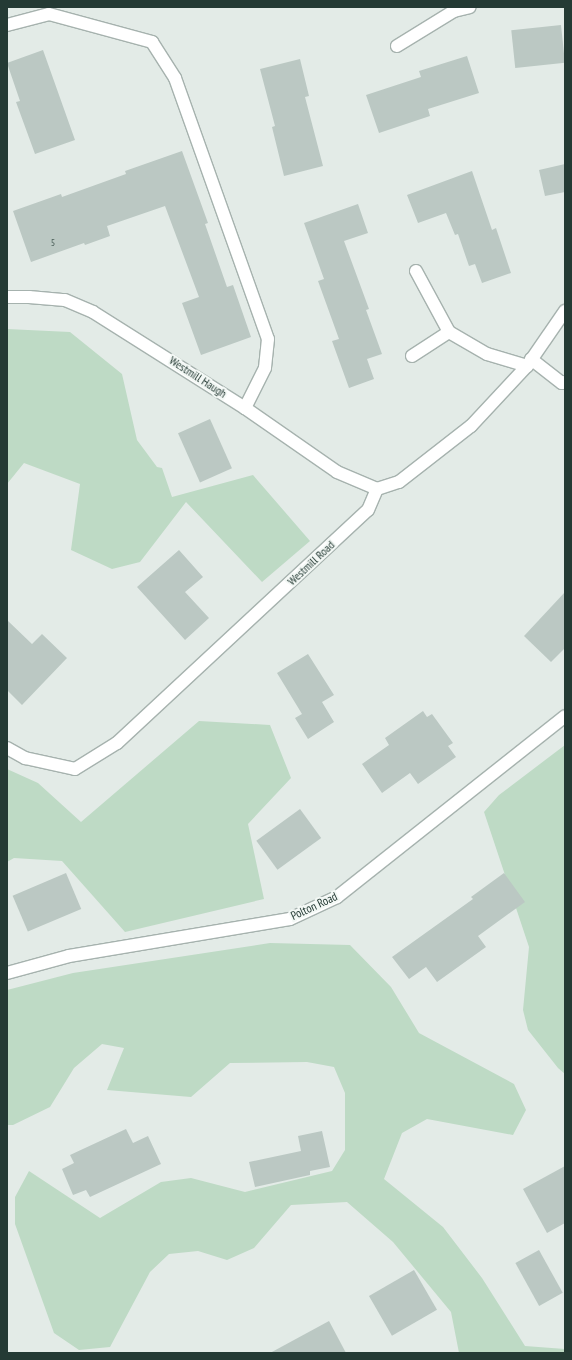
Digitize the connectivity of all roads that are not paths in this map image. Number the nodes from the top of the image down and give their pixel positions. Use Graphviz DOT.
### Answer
graph roads {
  1 [pos="470,7"];
  2 [pos="7,25"];
  3 [pos="397,46"];
  4 [pos="416,271"];
  5 [pos="7,297"];
  6 [pos="565,311"];
  7 [pos="449,332"];
  8 [pos="412,356"];
  9 [pos="529,363"];
  10 [pos="565,382"];
  11 [pos="245,408"];
  12 [pos="377,489"];
  13 [pos="565,716"];
  14 [pos="7,748"];
  15 [pos="7,973"];
  1 -- 3 [label="street"];
  2 -- 11 [label="street"];
  4 -- 7 [label="street"];
  5 -- 11 [label="street, Westmill Haugh"];
  6 -- 9 [label="street"];
  7 -- 8 [label="street"];
  7 -- 9 [label="street"];
  9 -- 10 [label="street"];
  9 -- 12 [label="street"];
  11 -- 12 [label="street, Westmill Haugh"];
  12 -- 14 [label="street, Westmill Road"];
  13 -- 15 [label="street, Polton Road"];
}
